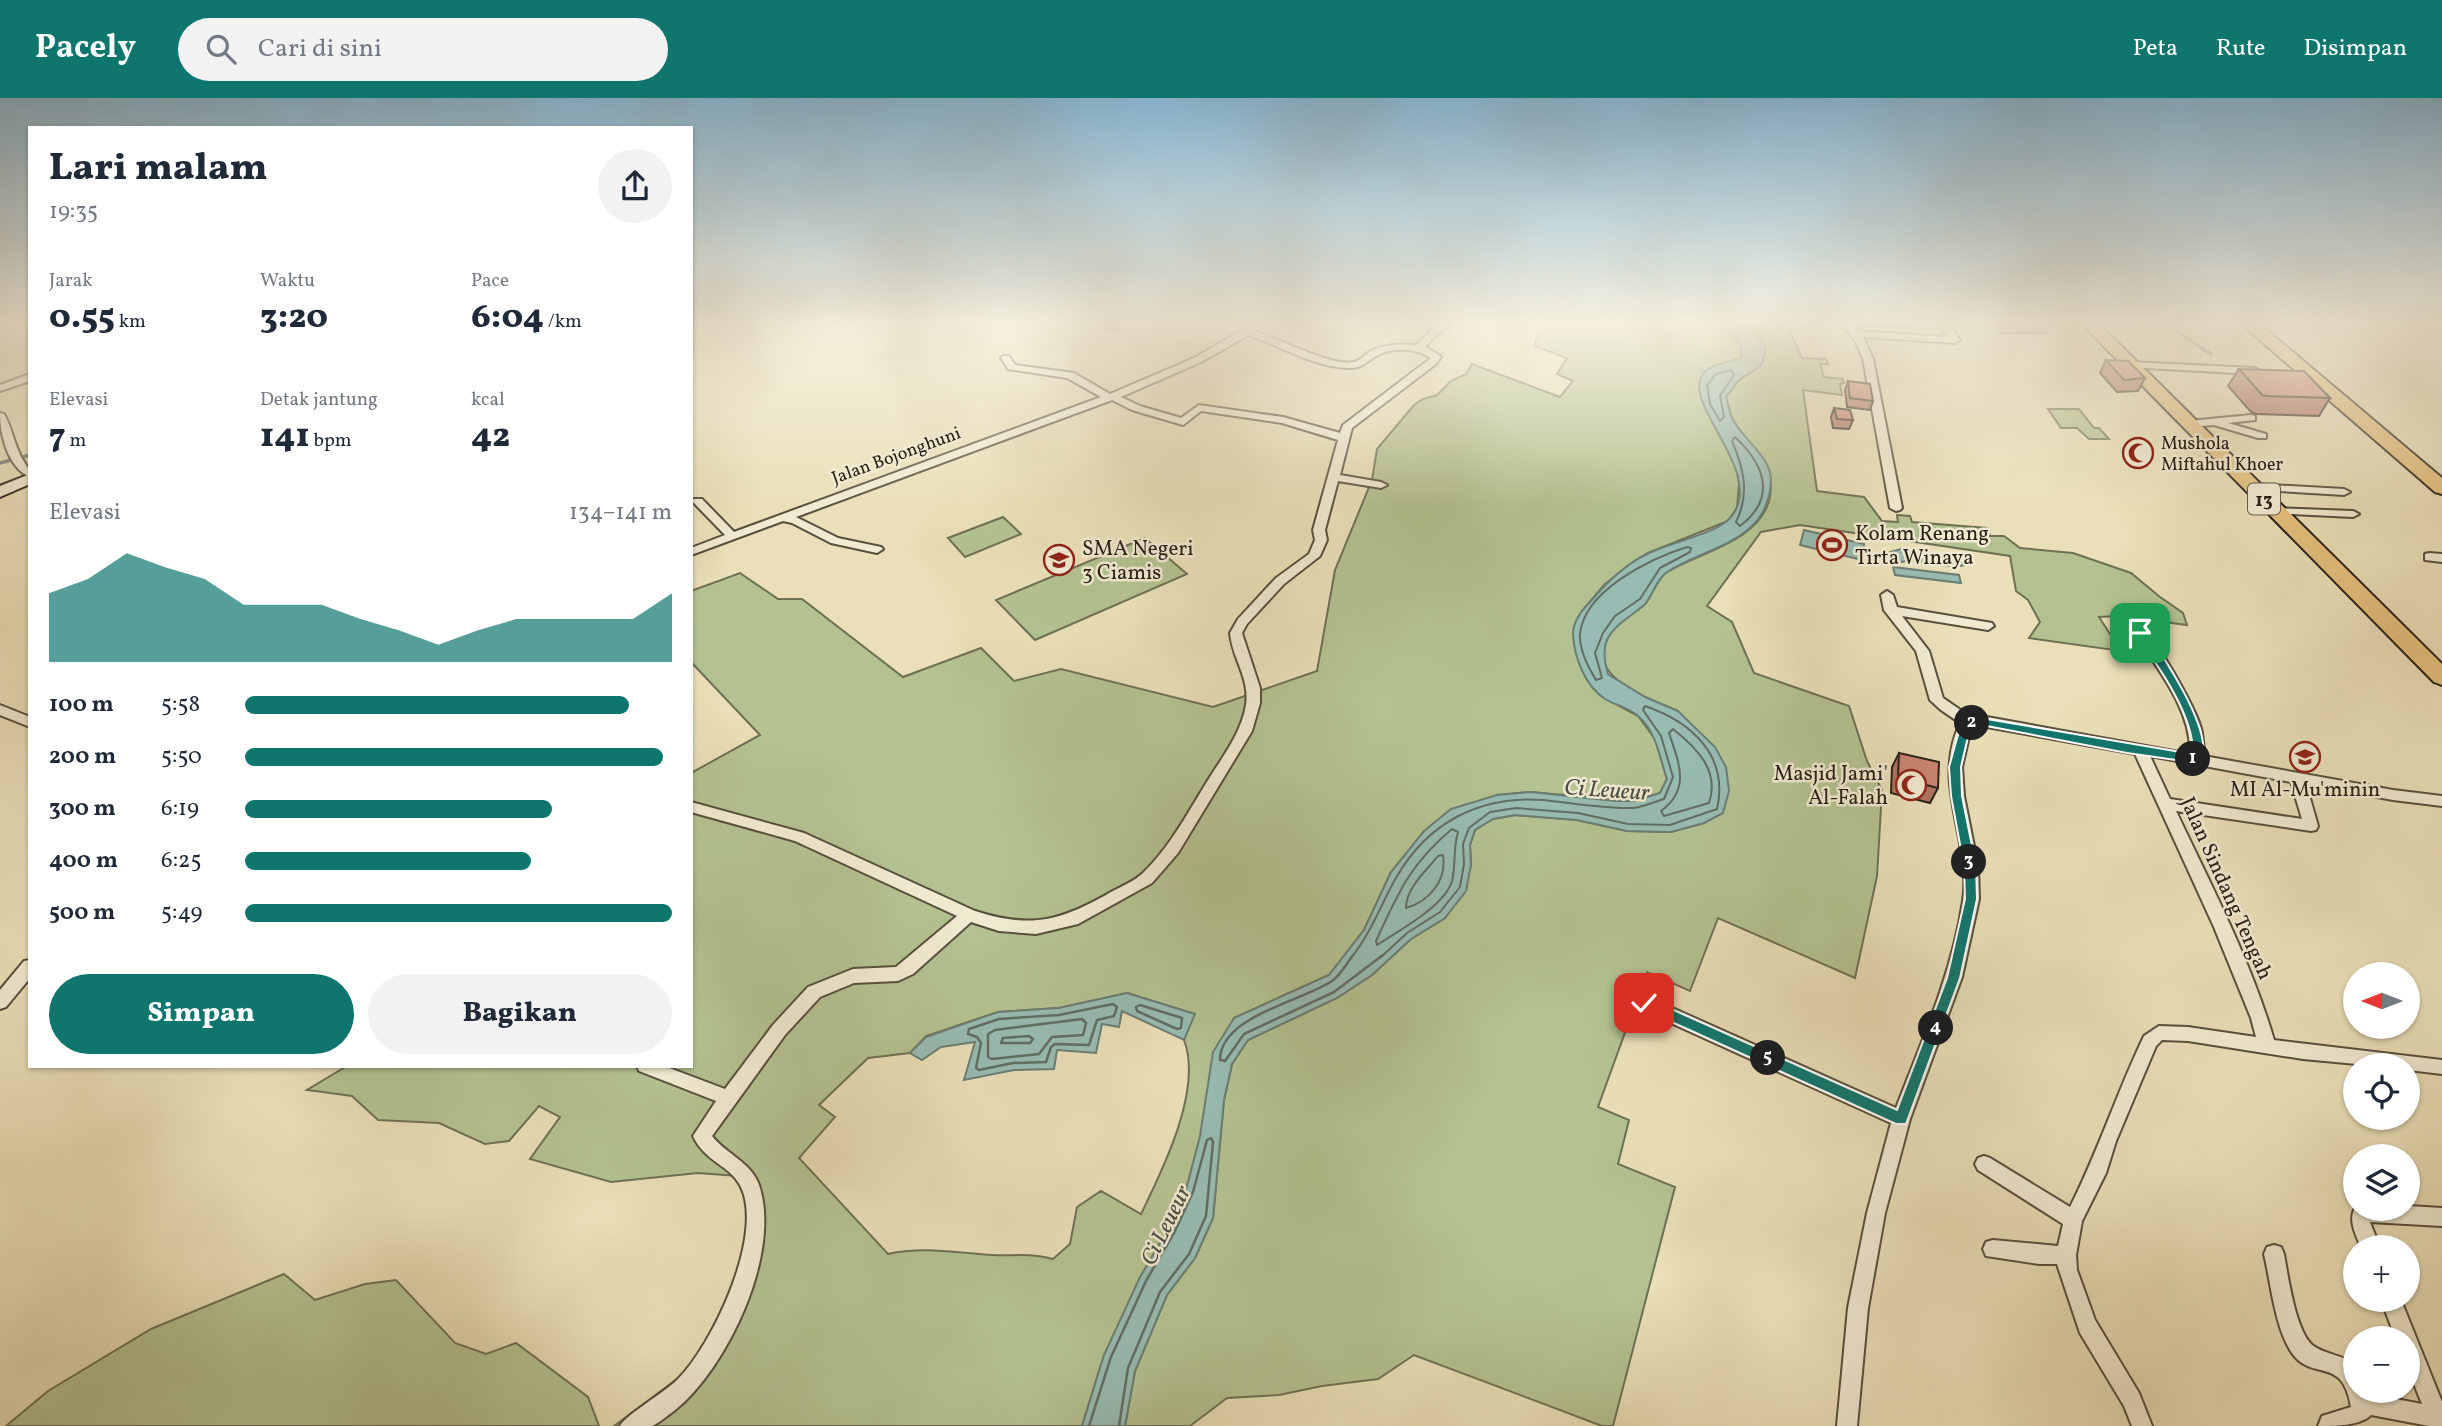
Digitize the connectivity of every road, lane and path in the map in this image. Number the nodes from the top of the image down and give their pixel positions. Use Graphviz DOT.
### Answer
graph roads {
  1 [pos="1086,383"];
  2 [pos="1147,383"];
  3 [pos="1405,383"];
  4 [pos="1872,383"];
  5 [pos="2148,383"];
  6 [pos="2312,383"];
  7 [pos="1111,398"];
  8 [pos="0,416"];
  9 [pos="2251,418"];
  10 [pos="2214,423"];
  11 [pos="2189,424"];
  12 [pos="3,430"];
  13 [pos="2262,436"];
  14 [pos="1344,438"];
  15 [pos="28,474"];
  16 [pos="28,477"];
  17 [pos="1334,477"];
  18 [pos="1381,485"];
  19 [pos="2252,487"];
  20 [pos="2442,488"];
  21 [pos="0,492"];
  22 [pos="2344,492"];
  23 [pos="698,501"];
  24 [pos="1896,509"];
  25 [pos="2276,511"];
  26 [pos="2353,514"];
  27 [pos="783,518"];
  28 [pos="732,536"];
  29 [pos="877,549"];
  30 [pos="693,551"];
  31 [pos="1887,595"];
  32 [pos="1890,610"];
  33 [pos="1988,626"];
  34 [pos="2140,633"];
  35 [pos="2439,671"];
  36 [pos="0,710"];
  37 [pos="28,721"];
  38 [pos="1969,723"];
  39 [pos="2141,751"];
  40 [pos="2197,759"];
  41 [pos="2297,777"];
  42 [pos="2442,801"];
  43 [pos="2166,804"];
  44 [pos="693,808"];
  45 [pos="969,915"];
  46 [pos="28,968"];
  47 [pos="0,1002"];
  48 [pos="1644,1003"];
  49 [pos="2267,1046"];
  50 [pos="2442,1067"];
  51 [pos="650,1068"];
  52 [pos="728,1098"];
  53 [pos="1901,1119"];
  54 [pos="1984,1164"];
  55 [pos="2442,1217"];
  56 [pos="2073,1220"];
  57 [pos="2366,1235"];
  58 [pos="1993,1249"];
  59 [pos="2274,1254"];
  60 [pos="2066,1255"];
  61 [pos="2343,1368"];
  62 [pos="2420,1372"];
  63 [pos="2361,1403"];
  64 [pos="2382,1403"];
  65 [pos="2440,1420"];
  66 [pos="631,1426"];
  67 [pos="1847,1426"];
  68 [pos="2142,1426"];
  69 [pos="2328,1426"];
  1 -- 7 [label="street"];
  2 -- 7 [label="street, Jalan Bojonghuni"];
  3 -- 14 [label="street"];
  4 -- 24 [label="street"];
  5 -- 11 [label="highway, 13"];
  6 -- 20 [label="highway"];
  7 -- 14 [label="street"];
  7 -- 27 [label="street, Jalan Bojonghuni"];
  8 -- 12 [label="street"];
  9 -- 10 [label="street"];
  10 -- 11 [label="street"];
  10 -- 13 [label="street"];
  11 -- 19 [label="highway, 13"];
  12 -- 15 [label="street"];
  14 -- 17 [label="street"];
  16 -- 21 [label="street"];
  17 -- 18 [label="street"];
  17 -- 45 [label="street"];
  19 -- 22 [label="street"];
  19 -- 25 [label="highway, 13"];
  23 -- 28 [label="street"];
  25 -- 26 [label="street"];
  25 -- 35 [label="highway, 13"];
  27 -- 28 [label="street, Jalan Bojonghuni"];
  27 -- 29 [label="street"];
  28 -- 30 [label="street, Jalan Bojonghuni"];
  31 -- 32 [label="street"];
  32 -- 33 [label="street"];
  32 -- 38 [label="street"];
  34 -- 40 [label="street"];
  36 -- 37 [label="street"];
  38 -- 39 [label="street"];
  38 -- 53 [label="street"];
  39 -- 40 [label="street"];
  39 -- 43 [label="street, Jalan Sindang Tengah"];
  40 -- 41 [label="street"];
  41 -- 42 [label="street"];
  41 -- 43 [label="street"];
  43 -- 49 [label="street, Jalan Sindang Tengah"];
  44 -- 45 [label="street"];
  45 -- 52 [label="street"];
  46 -- 47 [label="street"];
  48 -- 53 [label="street"];
  49 -- 50 [label="street"];
  49 -- 56 [label="street"];
  51 -- 52 [label="street"];
  52 -- 66 [label="street"];
  53 -- 67 [label="street"];
  54 -- 56 [label="street"];
  55 -- 57 [label="street"];
  56 -- 60 [label="street"];
  58 -- 60 [label="street"];
  59 -- 61 [label="street"];
  60 -- 68 [label="street"];
  62 -- 65 [label="street"];
  63 -- 69 [label="street"];
  64 -- 65 [label="street"];
}
